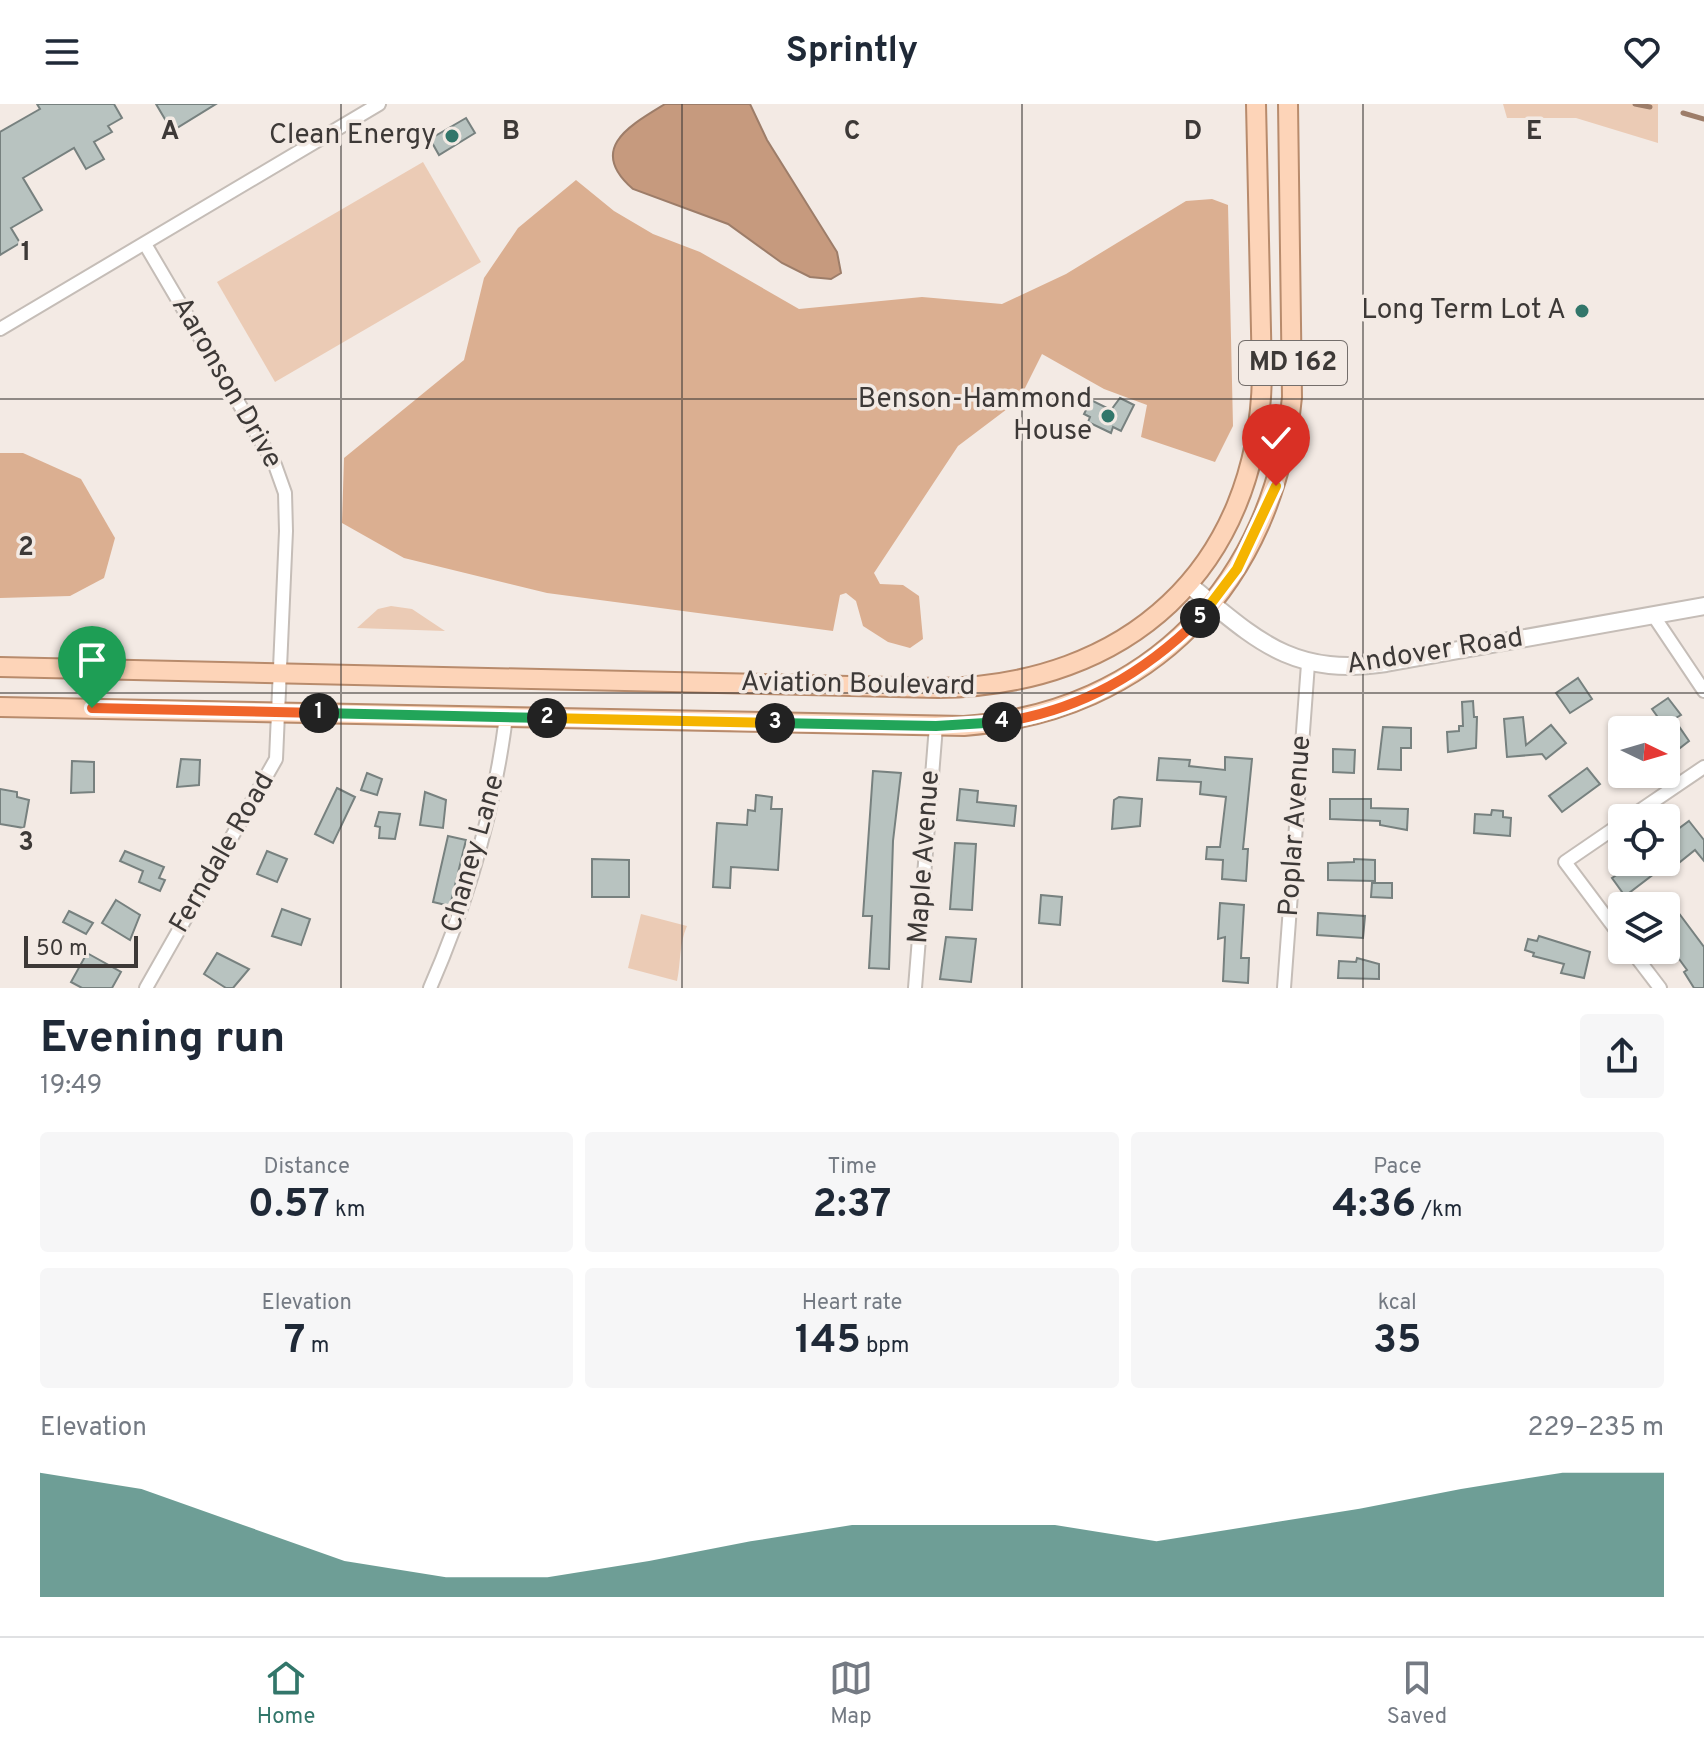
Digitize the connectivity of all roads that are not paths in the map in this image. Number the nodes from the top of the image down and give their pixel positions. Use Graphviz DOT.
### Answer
graph roads {
  1 [pos="379,104"];
  2 [pos="1288,104"];
  3 [pos="1256,112"];
  4 [pos="1289,148"];
  5 [pos="145,244"];
  6 [pos="0,329"];
  7 [pos="1188,584"];
  8 [pos="1213,604"];
  9 [pos="1704,606"];
  10 [pos="1653,615"];
  11 [pos="1308,664"];
  12 [pos="0,667"];
  13 [pos="280,673"];
  14 [pos="1704,691"];
  15 [pos="0,707"];
  16 [pos="279,712"];
  17 [pos="506,717"];
  18 [pos="936,726"];
  19 [pos="1704,767"];
  20 [pos="1650,804"];
  21 [pos="1608,833"];
  22 [pos="1608,919"];
  23 [pos="1642,964"];
  24 [pos="146,988"];
  25 [pos="430,988"];
  26 [pos="915,988"];
  27 [pos="1284,988"];
  28 [pos="1660,988"];
  1 -- 5 [label="street"];
  2 -- 4 [label="main road, Aviation Boulevard / MD 162"];
  3 -- 4 [label="main road"];
  3 -- 7 [label="main road, Aviation Boulevard / MD 162"];
  4 -- 8 [label="main road, Aviation Boulevard / MD 162"];
  5 -- 6 [label="street"];
  5 -- 13 [label="street, Aaronson Drive"];
  7 -- 8 [label="main road, Andover Road"];
  7 -- 13 [label="main road, Aviation Boulevard / MD 162"];
  8 -- 11 [label="main road, Andover Road"];
  8 -- 18 [label="main road, Aviation Boulevard / MD 162"];
  9 -- 10 [label="main road, Andover Road"];
  10 -- 11 [label="main road, Andover Road"];
  10 -- 14 [label="street"];
  11 -- 27 [label="street, Poplar Avenue"];
  12 -- 13 [label="main road, Aviation Boulevard / MD 162"];
  13 -- 16 [label="street, Aaronson Drive"];
  15 -- 16 [label="main road, Aviation Boulevard / MD 162"];
  16 -- 17 [label="main road, Aviation Boulevard / MD 162"];
  16 -- 24 [label="street, Ferndale Road"];
  17 -- 18 [label="main road, Aviation Boulevard / MD 162"];
  17 -- 25 [label="street, Chaney Lane"];
  18 -- 26 [label="street, Maple Avenue"];
  19 -- 20 [label="street"];
  21 -- 22 [label="street"];
  23 -- 28 [label="street"];
}
